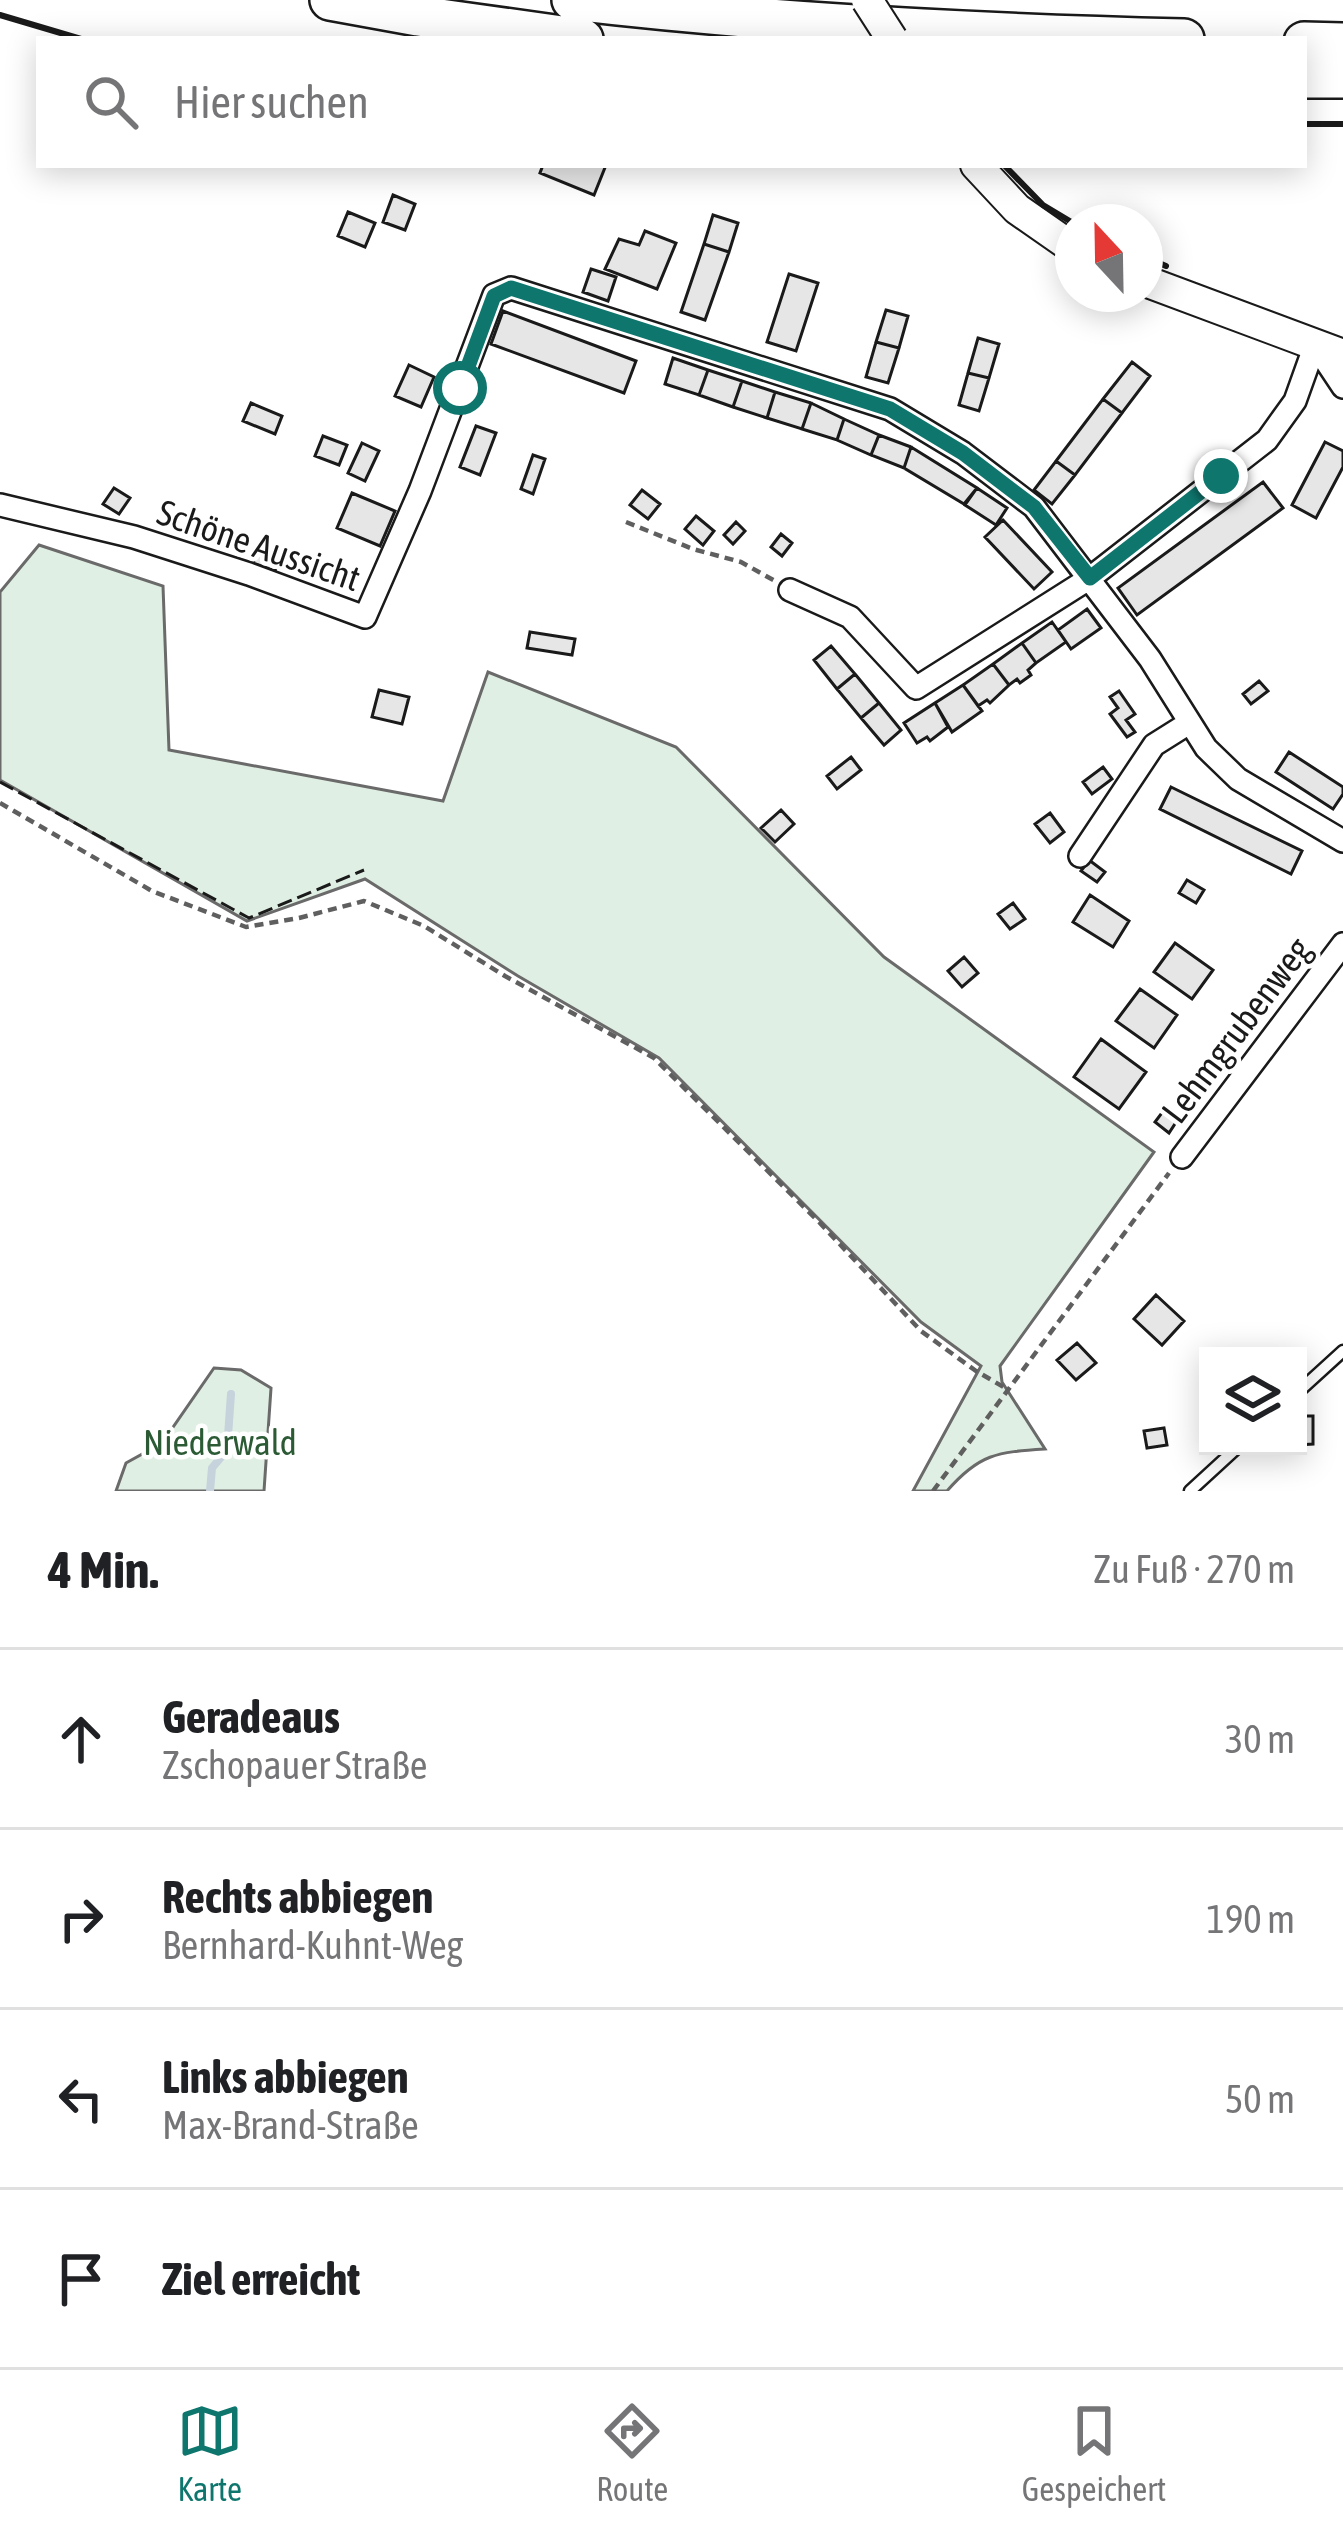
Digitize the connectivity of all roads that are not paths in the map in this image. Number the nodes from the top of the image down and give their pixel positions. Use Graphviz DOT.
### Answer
graph roads {
  1 [pos="330,0"];
  2 [pos="572,0"];
  3 [pos="867,0"];
  4 [pos="561,36"];
  5 [pos="890,36"];
  6 [pos="1050,36"];
  7 [pos="1307,42"];
  8 [pos="1343,43"];
  9 [pos="1307,78"];
  10 [pos="1343,78"];
  11 [pos="979,168"];
  12 [pos="1055,235"];
  13 [pos="1163,288"];
  14 [pos="1329,350"];
  15 [pos="1343,388"];
  16 [pos="0,506"];
  17 [pos="1090,578"];
  18 [pos="790,590"];
  19 [pos="1189,723"];
  20 [pos="1343,841"];
  21 [pos="1080,856"];
  22 [pos="1343,944"];
  23 [pos="1182,1157"];
  24 [pos="1343,1351"];
  25 [pos="1307,1384"];
  26 [pos="1229,1455"];
  27 [pos="1190,1491"];
  1 -- 4 [label="highway"];
  2 -- 6 [label="highway"];
  3 -- 5 [label="street, bridge"];
  7 -- 8 [label="highway"];
  9 -- 10 [label="highway"];
  11 -- 12 [label="street"];
  13 -- 14 [label="street"];
  14 -- 15 [label="street"];
  14 -- 17 [label="street"];
  16 -- 17 [label="street, Schöne Aussicht"];
  17 -- 18 [label="street"];
  17 -- 19 [label="street"];
  19 -- 20 [label="street"];
  19 -- 21 [label="street"];
  22 -- 23 [label="street, Lehmgrubenweg"];
  24 -- 25 [label="lane"];
  26 -- 27 [label="lane"];
}
